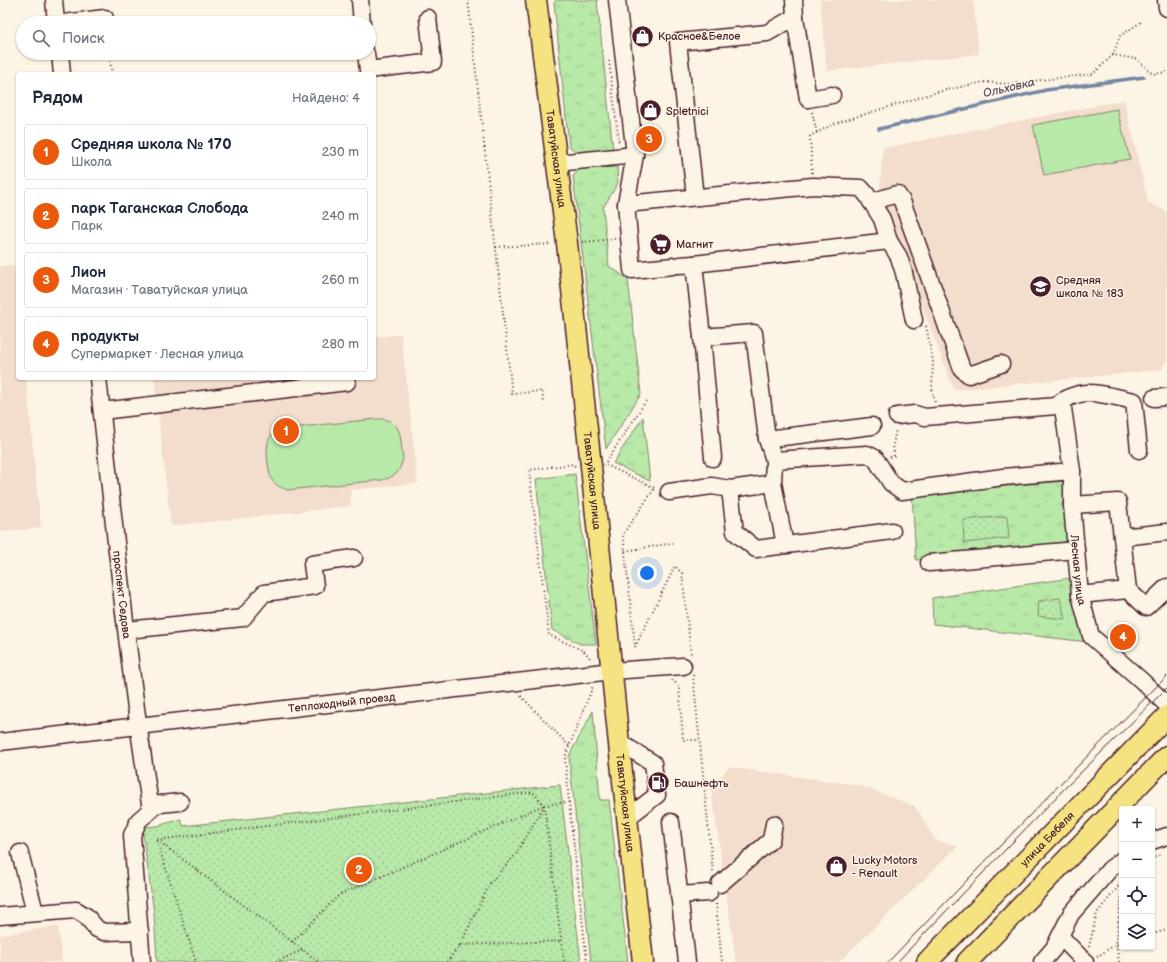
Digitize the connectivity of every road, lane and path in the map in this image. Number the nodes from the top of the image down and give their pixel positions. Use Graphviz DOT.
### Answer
graph roads {
  1 [pos="54,0"];
  2 [pos="360,0"];
  3 [pos="468,0"];
  4 [pos="536,0"];
  5 [pos="618,0"];
  6 [pos="794,0"];
  7 [pos="1166,0"];
  8 [pos="1167,8"];
  9 [pos="55,16"];
  10 [pos="361,16"];
  11 [pos="795,17"];
  12 [pos="428,18"];
  13 [pos="1141,22"];
  14 [pos="608,55"];
  15 [pos="1113,55"];
  16 [pos="61,60"];
  17 [pos="111,60"];
  18 [pos="367,60"];
  19 [pos="62,72"];
  20 [pos="112,72"];
  21 [pos="1167,72"];
  22 [pos="832,95"];
  23 [pos="808,99"];
  24 [pos="817,133"];
  25 [pos="628,156"];
  26 [pos="557,163"];
  27 [pos="813,186"];
  28 [pos="695,197"];
  29 [pos="871,202"];
  30 [pos="626,204"];
  31 [pos="889,241"];
  32 [pos="682,265"];
  33 [pos="914,320"];
  34 [pos="702,337"];
  35 [pos="1001,364"];
  36 [pos="98,380"];
  37 [pos="347,382"];
  38 [pos="646,401"];
  39 [pos="1062,401"];
  40 [pos="544,404"];
  41 [pos="102,410"];
  42 [pos="897,416"];
  43 [pos="938,416"];
  44 [pos="872,426"];
  45 [pos="767,439"];
  46 [pos="1139,450"];
  47 [pos="713,458"];
  48 [pos="875,458"];
  49 [pos="774,460"];
  50 [pos="578,468"];
  51 [pos="1072,471"];
  52 [pos="773,483"];
  53 [pos="730,489"];
  54 [pos="668,492"];
  55 [pos="1072,505"];
  56 [pos="892,531"];
  57 [pos="1167,532"];
  58 [pos="1122,537"];
  59 [pos="673,544"];
  60 [pos="785,545"];
  61 [pos="1076,550"];
  62 [pos="625,551"];
  63 [pos="354,558"];
  64 [pos="929,563"];
  65 [pos="1167,586"];
  66 [pos="1128,590"];
  67 [pos="1080,595"];
  68 [pos="127,630"];
  69 [pos="590,658"];
  70 [pos="689,665"];
  71 [pos="612,671"];
  72 [pos="667,677"];
  73 [pos="594,686"];
  74 [pos="521,696"];
  75 [pos="1167,705"];
  76 [pos="1167,716"];
  77 [pos="139,725"];
  78 [pos="699,740"];
  79 [pos="0,742"];
  80 [pos="619,742"];
  81 [pos="569,746"];
  82 [pos="1167,756"];
  83 [pos="180,802"];
  84 [pos="568,802"];
  85 [pos="544,805"];
  86 [pos="151,808"];
  87 [pos="627,818"];
  88 [pos="671,822"];
  89 [pos="774,824"];
  90 [pos="1167,836"];
  91 [pos="157,840"];
  92 [pos="1155,840"];
  93 [pos="20,853"];
  94 [pos="1119,862"];
  95 [pos="1119,886"];
  96 [pos="714,888"];
  97 [pos="680,896"];
  98 [pos="35,912"];
  99 [pos="1119,914"];
  100 [pos="0,916"];
  101 [pos="1167,930"];
  102 [pos="140,931"];
  103 [pos="1155,933"];
  104 [pos="1060,936"];
  105 [pos="562,941"];
  106 [pos="292,942"];
  107 [pos="1116,944"];
  108 [pos="1119,944"];
  109 [pos="460,945"];
  110 [pos="302,950"];
  111 [pos="1089,957"];
  112 [pos="142,962"];
  113 [pos="196,962"];
  114 [pos="276,962"];
  115 [pos="319,962"];
  116 [pos="447,962"];
  117 [pos="564,962"];
  118 [pos="587,962"];
  119 [pos="643,962"];
  120 [pos="687,962"];
  121 [pos="722,962"];
  122 [pos="927,962"];
  123 [pos="967,962"];
  124 [pos="1042,962"];
  125 [pos="1119,962"];
  1 -- 9 [label="street"];
  2 -- 10 [label="street"];
  3 -- 40 [label="path"];
  4 -- 26 [label="main road, Таватуйская улица"];
  5 -- 25 [label="street"];
  6 -- 11 [label="street"];
  7 -- 8 [label="street"];
  11 -- 23 [label="street"];
  11 -- 28 [label="street"];
  12 -- 18 [label="street"];
  13 -- 15 [label="path"];
  14 -- 25 [label="path"];
  15 -- 21 [label="path"];
  15 -- 24 [label="path"];
  16 -- 19 [label="street"];
  17 -- 20 [label="path"];
  22 -- 23 [label="street"];
  23 -- 24 [label="path"];
  24 -- 27 [label="path"];
  25 -- 26 [label="street"];
  25 -- 30 [label="street"];
  26 -- 71 [label="main road, Таватуйская улица"];
  27 -- 28 [label="street"];
  27 -- 29 [label="street"];
  28 -- 30 [label="street"];
  29 -- 31 [label="street"];
  29 -- 35 [label="street"];
  30 -- 32 [label="street"];
  31 -- 32 [label="street"];
  31 -- 33 [label="street"];
  32 -- 34 [label="street"];
  33 -- 43 [label="path"];
  34 -- 45 [label="street"];
  34 -- 47 [label="street"];
  36 -- 41 [label="street, проспект Седова"];
  37 -- 41 [label="street"];
  38 -- 62 [label="path"];
  39 -- 43 [label="street"];
  39 -- 46 [label="street"];
  39 -- 51 [label="street, Лесная улица"];
  41 -- 68 [label="street, проспект Седова"];
  42 -- 43 [label="street"];
  42 -- 48 [label="path"];
  44 -- 45 [label="street"];
  45 -- 49 [label="street"];
  48 -- 49 [label="street"];
  48 -- 51 [label="street"];
  49 -- 52 [label="street"];
  50 -- 69 [label="path"];
  51 -- 55 [label="street, Лесная улица"];
  52 -- 53 [label="street"];
  52 -- 60 [label="street"];
  53 -- 54 [label="street"];
  53 -- 60 [label="street"];
  55 -- 58 [label="street"];
  55 -- 61 [label="street, Лесная улица"];
  56 -- 60 [label="street"];
  57 -- 58 [label="street"];
  58 -- 66 [label="street"];
  59 -- 62 [label="path"];
  61 -- 64 [label="street"];
  61 -- 67 [label="street, Лесная улица"];
  62 -- 70 [label="path"];
  63 -- 68 [label="street"];
  65 -- 66 [label="street"];
  66 -- 67 [label="street"];
  67 -- 75 [label="street, Лесная улица"];
  68 -- 77 [label="street, проспект Седова"];
  70 -- 71 [label="street, Теплоходный проезд"];
  70 -- 78 [label="path"];
  71 -- 77 [label="street, Теплоходный проезд"];
  71 -- 80 [label="main road, Таватуйская улица"];
  72 -- 78 [label="path"];
  73 -- 81 [label="path"];
  74 -- 81 [label="path"];
  76 -- 122 [label="main road, улица Бебеля"];
  77 -- 79 [label="street, Теплоходный проезд"];
  77 -- 86 [label="street, проспект Седова"];
  78 -- 96 [label="path"];
  80 -- 87 [label="main road, Таватуйская улица"];
  80 -- 87 [label="street"];
  81 -- 84 [label="path"];
  82 -- 123 [label="main road"];
  83 -- 86 [label="street"];
  84 -- 85 [label="path"];
  84 -- 118 [label="path"];
  85 -- 91 [label="path"];
  85 -- 105 [label="path"];
  85 -- 106 [label="path"];
  85 -- 109 [label="path"];
  86 -- 102 [label="street"];
  87 -- 119 [label="main road, Таватуйская улица"];
  88 -- 97 [label="street"];
  89 -- 96 [label="street"];
  90 -- 92 [label="street"];
  91 -- 106 [label="path"];
  91 -- 113 [label="path"];
  93 -- 98 [label="street"];
  94 -- 104 [label="street"];
  95 -- 111 [label="path"];
  96 -- 97 [label="street"];
  96 -- 121 [label="path"];
  97 -- 120 [label="street"];
  98 -- 100 [label="street"];
  98 -- 102 [label="street"];
  99 -- 107 [label="path"];
  101 -- 103 [label="path"];
  102 -- 112 [label="street"];
  104 -- 111 [label="street"];
  104 -- 124 [label="street"];
  105 -- 109 [label="path"];
  105 -- 117 [label="path"];
  106 -- 110 [label="path"];
  107 -- 108 [label="path"];
  107 -- 111 [label="path"];
  107 -- 125 [label="path"];
  109 -- 116 [label="path"];
  110 -- 114 [label="path"];
  110 -- 115 [label="path"];
}
